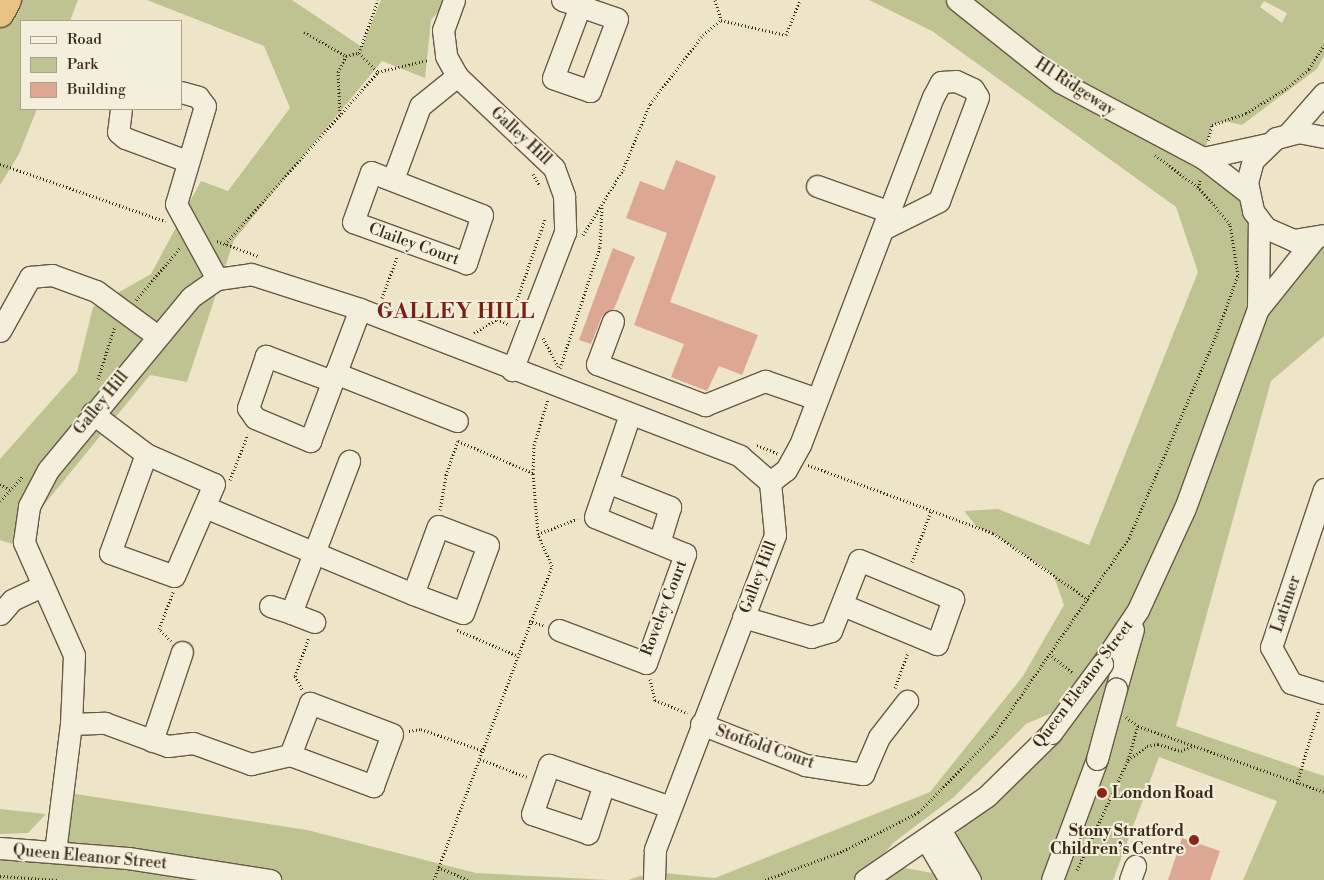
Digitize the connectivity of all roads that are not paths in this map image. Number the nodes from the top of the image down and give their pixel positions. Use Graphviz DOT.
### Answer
graph roads {
  1 [pos="7,0"];
  2 [pos="454,0"];
  3 [pos="957,0"];
  4 [pos="0,13"];
  5 [pos="457,76"];
  6 [pos="182,92"];
  7 [pos="1324,93"];
  8 [pos="121,110"];
  9 [pos="1289,133"];
  10 [pos="1324,137"];
  11 [pos="1267,144"];
  12 [pos="1203,158"];
  13 [pos="187,160"];
  14 [pos="393,179"];
  15 [pos="817,186"];
  16 [pos="1247,192"];
  17 [pos="886,220"];
  18 [pos="1259,220"];
  19 [pos="1319,237"];
  20 [pos="217,278"];
  21 [pos="366,302"];
  22 [pos="1258,309"];
  23 [pos="613,321"];
  24 [pos="0,331"];
  25 [pos="156,335"];
  26 [pos="512,370"];
  27 [pos="334,377"];
  28 [pos="817,399"];
  29 [pos="92,413"];
  30 [pos="630,414"];
  31 [pos="457,421"];
  32 [pos="146,454"];
  33 [pos="349,461"];
  34 [pos="607,482"];
  35 [pos="770,482"];
  36 [pos="1324,489"];
  37 [pos="205,507"];
  38 [pos="660,540"];
  39 [pos="312,550"];
  40 [pos="42,586"];
  41 [pos="413,594"];
  42 [pos="843,605"];
  43 [pos="270,606"];
  44 [pos="1138,610"];
  45 [pos="291,613"];
  46 [pos="0,614"];
  47 [pos="743,617"];
  48 [pos="314,622"];
  49 [pos="558,630"];
  50 [pos="182,652"];
  51 [pos="1323,697"];
  52 [pos="907,701"];
  53 [pos="702,722"];
  54 [pos="71,724"];
  55 [pos="152,741"];
  56 [pos="290,755"];
  57 [pos="604,784"];
  58 [pos="670,807"];
  59 [pos="934,836"];
  60 [pos="0,848"];
  61 [pos="55,852"];
  62 [pos="270,880"];
  63 [pos="654,880"];
  64 [pos="865,880"];
  65 [pos="950,880"];
  66 [pos="970,880"];
  67 [pos="1052,880"];
  1 -- 4 [label="highway"];
  2 -- 5 [label="street, Galley Hill"];
  3 -- 12 [label="street, H1 Ridgeway"];
  5 -- 14 [label="street"];
  5 -- 26 [label="street, Galley Hill"];
  6 -- 13 [label="street"];
  7 -- 9 [label="street"];
  8 -- 13 [label="street"];
  9 -- 10 [label="street"];
  9 -- 11 [label="street"];
  11 -- 12 [label="street"];
  11 -- 16 [label="street"];
  12 -- 16 [label="street, H1 Ridgeway"];
  13 -- 20 [label="street"];
  14 -- 14 [label="street, Clailey Court"];
  15 -- 17 [label="street"];
  16 -- 18 [label="street"];
  17 -- 17 [label="street"];
  17 -- 28 [label="street"];
  18 -- 19 [label="street"];
  18 -- 22 [label="street, Queen Eleanor Street"];
  19 -- 22 [label="street, Queen Eleanor Street"];
  20 -- 21 [label="street, Galley Hill"];
  20 -- 25 [label="street, Galley Hill"];
  21 -- 26 [label="street, Galley Hill"];
  21 -- 27 [label="street"];
  22 -- 44 [label="street, Queen Eleanor Street"];
  23 -- 28 [label="street"];
  24 -- 25 [label="street"];
  25 -- 29 [label="street, Galley Hill"];
  26 -- 30 [label="street, Galley Hill"];
  27 -- 27 [label="street"];
  27 -- 31 [label="street"];
  28 -- 35 [label="street"];
  29 -- 32 [label="street"];
  29 -- 40 [label="street, Galley Hill"];
  30 -- 34 [label="street"];
  30 -- 35 [label="street, Galley Hill"];
  32 -- 37 [label="street"];
  32 -- 37 [label="street"];
  33 -- 39 [label="street"];
  34 -- 38 [label="street, Roveley Court"];
  34 -- 38 [label="street, Roveley Court"];
  35 -- 47 [label="street, Galley Hill"];
  36 -- 51 [label="street, Latimer"];
  37 -- 39 [label="street"];
  38 -- 49 [label="street, Roveley Court"];
  39 -- 41 [label="street"];
  39 -- 45 [label="street"];
  40 -- 46 [label="street"];
  40 -- 54 [label="street, Galley Hill"];
  41 -- 41 [label="street"];
  42 -- 42 [label="street"];
  42 -- 47 [label="street"];
  43 -- 45 [label="street"];
  44 -- 59 [label="street, Queen Eleanor Street, bridge"];
  44 -- 67 [label="street, bridge"];
  45 -- 48 [label="street"];
  47 -- 53 [label="street, Galley Hill"];
  50 -- 55 [label="street"];
  52 -- 53 [label="street, Stotfold Court"];
  53 -- 58 [label="street, Galley Hill"];
  54 -- 55 [label="street"];
  54 -- 61 [label="street, Galley Hill"];
  55 -- 56 [label="street"];
  56 -- 56 [label="street"];
  57 -- 57 [label="street"];
  57 -- 58 [label="street"];
  58 -- 63 [label="street, Galley Hill"];
  59 -- 64 [label="street, Queen Eleanor Street"];
  59 -- 65 [label="street"];
  59 -- 66 [label="street"];
  60 -- 61 [label="street, Queen Eleanor Street"];
  61 -- 62 [label="street, Queen Eleanor Street"];
}
